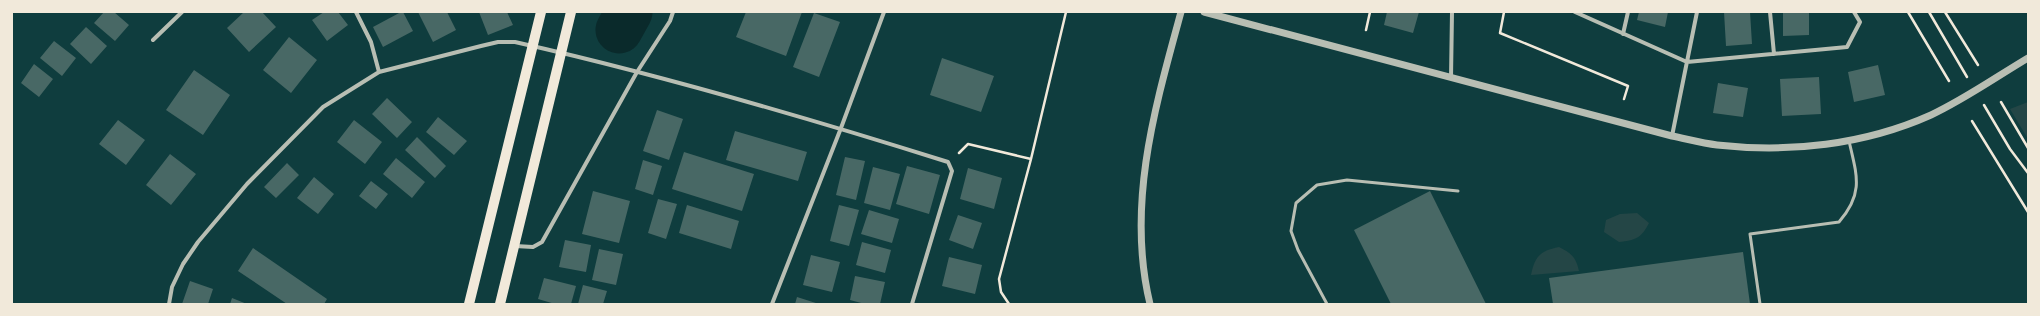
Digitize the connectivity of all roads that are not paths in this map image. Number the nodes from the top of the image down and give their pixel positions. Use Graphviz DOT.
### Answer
graph roads {
  1 [pos="182,12"];
  2 [pos="356,12"];
  3 [pos="541,12"];
  4 [pos="571,12"];
  5 [pos="673,12"];
  6 [pos="884,12"];
  7 [pos="1181,12"];
  8 [pos="1204,12"];
  9 [pos="1452,12"];
  10 [pos="1575,12"];
  11 [pos="1628,12"];
  12 [pos="1697,12"];
  13 [pos="1770,12"];
  14 [pos="1854,12"];
  15 [pos="1623,34"];
  16 [pos="153,40"];
  17 [pos="533,46"];
  18 [pos="561,53"];
  19 [pos="1774,54"];
  20 [pos="2028,58"];
  21 [pos="1687,62"];
  22 [pos="379,72"];
  23 [pos="637,72"];
  24 [pos="1451,79"];
  25 [pos="841,128"];
  26 [pos="1672,136"];
  27 [pos="1848,141"];
  28 [pos="1458,190"];
  29 [pos="514,246"];
  30 [pos="169,304"];
  31 [pos="469,304"];
  32 [pos="500,304"];
  33 [pos="772,304"];
  34 [pos="912,304"];
  35 [pos="1150,304"];
  36 [pos="1327,304"];
  37 [pos="1760,304"];
  1 -- 16 [label="street"];
  2 -- 22 [label="street"];
  3 -- 17 [label="main road"];
  4 -- 18 [label="main road"];
  5 -- 23 [label="street"];
  6 -- 25 [label="street"];
  7 -- 35 [label="street"];
  8 -- 24 [label="street"];
  9 -- 24 [label="street"];
  10 -- 15 [label="street"];
  11 -- 15 [label="street"];
  12 -- 21 [label="street"];
  13 -- 19 [label="street"];
  14 -- 19 [label="street"];
  15 -- 21 [label="street"];
  17 -- 18 [label="street"];
  17 -- 22 [label="street"];
  17 -- 31 [label="main road"];
  18 -- 23 [label="street"];
  18 -- 29 [label="main road"];
  19 -- 21 [label="street"];
  20 -- 27 [label="street"];
  21 -- 26 [label="street"];
  22 -- 30 [label="street"];
  23 -- 25 [label="street"];
  23 -- 29 [label="street"];
  24 -- 26 [label="street"];
  25 -- 33 [label="street"];
  25 -- 34 [label="street"];
  26 -- 27 [label="street"];
  27 -- 37 [label="lane"];
  28 -- 36 [label="lane"];
  29 -- 32 [label="main road"];
}
